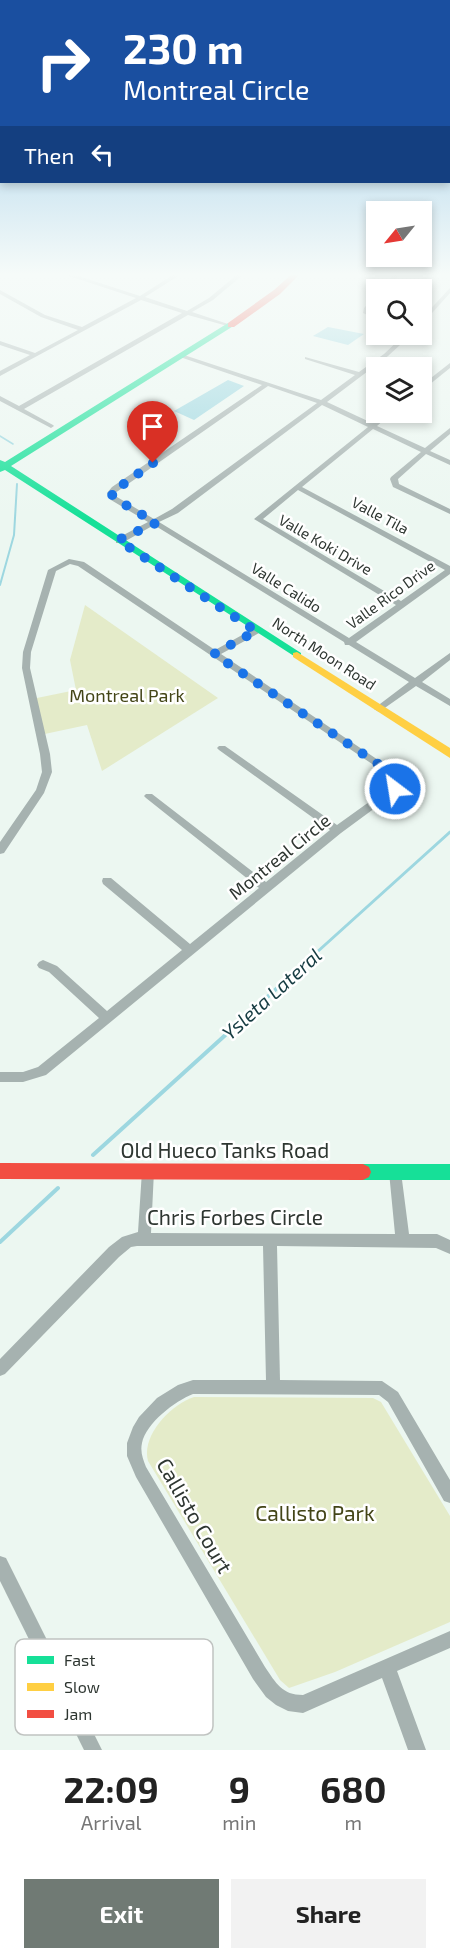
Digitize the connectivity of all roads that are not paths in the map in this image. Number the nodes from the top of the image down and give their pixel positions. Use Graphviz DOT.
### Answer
graph roads {
  1 [pos="35,355"];
  2 [pos="114,355"];
  3 [pos="172,355"];
  4 [pos="386,355"];
  5 [pos="182,356"];
  6 [pos="307,358"];
  7 [pos="450,365"];
  8 [pos="0,374"];
  9 [pos="360,374"];
  10 [pos="432,380"];
  11 [pos="267,384"];
  12 [pos="0,398"];
  13 [pos="321,402"];
  14 [pos="19,409"];
  15 [pos="376,423"];
  16 [pos="374,425"];
  17 [pos="51,426"];
  18 [pos="450,430"];
  19 [pos="425,451"];
  20 [pos="450,463"];
  21 [pos="1,464"];
  22 [pos="297,487"];
  23 [pos="450,512"];
  24 [pos="156,523"];
  25 [pos="118,540"];
  26 [pos="450,569"];
  27 [pos="402,605"];
  28 [pos="256,631"];
  29 [pos="348,643"];
  30 [pos="214,654"];
  31 [pos="450,656"];
  32 [pos="414,683"];
  33 [pos="450,703"];
  34 [pos="379,709"];
  35 [pos="222,748"];
  36 [pos="450,754"];
  37 [pos="149,796"];
  38 [pos="337,830"];
  39 [pos="0,850"];
  40 [pos="107,881"];
  41 [pos="267,888"];
  42 [pos="190,951"];
  43 [pos="43,965"];
  44 [pos="107,1018"];
  45 [pos="0,1077"];
  46 [pos="0,1171"];
  47 [pos="148,1171"];
  48 [pos="395,1172"];
  49 [pos="450,1172"];
  50 [pos="144,1239"];
  51 [pos="270,1240"];
  52 [pos="403,1241"];
  53 [pos="450,1247"];
  54 [pos="0,1369"];
  55 [pos="273,1386"];
  56 [pos="450,1495"];
  57 [pos="0,1564"];
  58 [pos="38,1639"];
  59 [pos="450,1639"];
  60 [pos="387,1667"];
  61 [pos="86,1735"];
  62 [pos="93,1750"];
  63 [pos="417,1750"];
  1 -- 8 [label="street"];
  2 -- 14 [label="street"];
  3 -- 17 [label="main road"];
  4 -- 9 [label="street"];
  5 -- 11 [label="street"];
  5 -- 21 [label="main road"];
  6 -- 9 [label="street"];
  7 -- 10 [label="street"];
  9 -- 13 [label="street"];
  11 -- 13 [label="street"];
  11 -- 24 [label="street, Valle Calido"];
  12 -- 14 [label="street"];
  13 -- 16 [label="street"];
  13 -- 24 [label="street"];
  14 -- 17 [label="street"];
  15 -- 16 [label="street, Valle Koki Drive"];
  16 -- 19 [label="street"];
  16 -- 22 [label="street, Valle Koki Drive"];
  17 -- 21 [label="main road"];
  18 -- 19 [label="street"];
  19 -- 20 [label="street"];
  19 -- 23 [label="street"];
  21 -- 25 [label="main road, North Moon Road"];
  22 -- 26 [label="street, Valle Tila"];
  22 -- 27 [label="street, Valle Koki Drive"];
  24 -- 25 [label="street"];
  24 -- 29 [label="street, Valle Calido"];
  25 -- 28 [label="main road, North Moon Road"];
  26 -- 27 [label="street, Valle Rico Drive"];
  27 -- 29 [label="street, Valle Rico Drive"];
  28 -- 30 [label="street"];
  28 -- 34 [label="main road, North Moon Road"];
  29 -- 32 [label="street, Valle Calido"];
  30 -- 38 [label="street, Montreal Circle"];
  30 -- 39 [label="street, Montreal Circle"];
  31 -- 32 [label="street"];
  32 -- 33 [label="street, Valle Calido"];
  32 -- 34 [label="street"];
  34 -- 36 [label="main road, North Moon Road"];
  35 -- 38 [label="street"];
  37 -- 41 [label="street"];
  38 -- 41 [label="street, Montreal Circle"];
  40 -- 42 [label="street"];
  41 -- 42 [label="street, Montreal Circle"];
  42 -- 44 [label="street, Montreal Circle"];
  43 -- 44 [label="street"];
  44 -- 45 [label="street, Montreal Circle"];
  46 -- 47 [label="main road, Old Hueco Tanks Road"];
  47 -- 48 [label="main road, Old Hueco Tanks Road"];
  47 -- 50 [label="street"];
  48 -- 49 [label="main road, Old Hueco Tanks Road"];
  48 -- 52 [label="street"];
  50 -- 51 [label="street, Chris Forbes Circle"];
  50 -- 54 [label="street, Chris Forbes Circle"];
  51 -- 52 [label="street, Chris Forbes Circle"];
  51 -- 55 [label="street"];
  52 -- 53 [label="street, Chris Forbes Circle"];
  55 -- 56 [label="street, Callisto Court"];
  55 -- 60 [label="street, Callisto Court"];
  57 -- 58 [label="street"];
  59 -- 60 [label="street, Callisto Court"];
  60 -- 63 [label="street"];
  61 -- 62 [label="street"];
}
